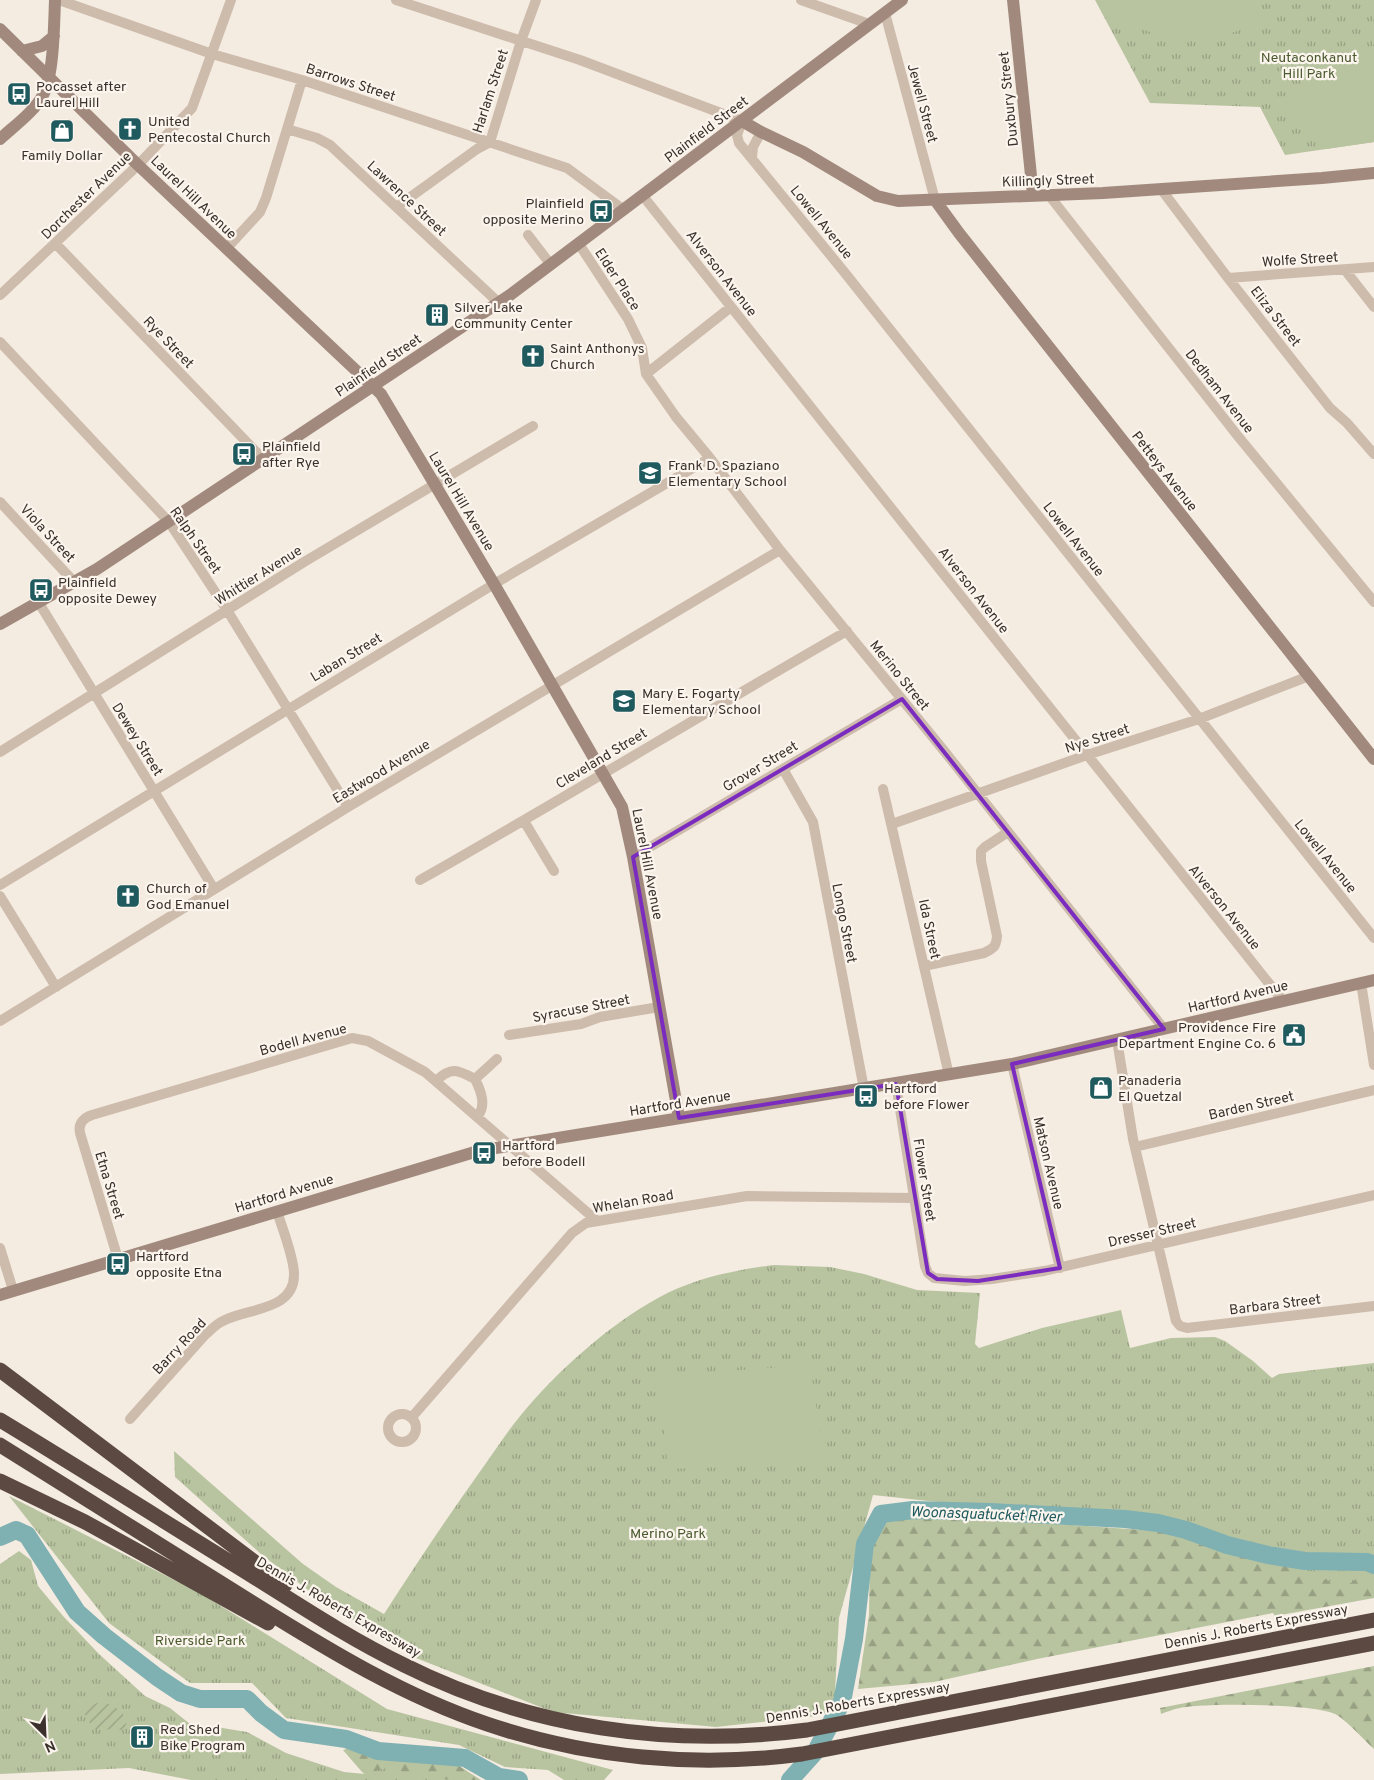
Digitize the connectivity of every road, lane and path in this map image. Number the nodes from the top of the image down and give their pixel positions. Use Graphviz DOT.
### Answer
graph roads {
  1 [pos="57,0"];
  2 [pos="231,0"];
  3 [pos="396,0"];
  4 [pos="536,0"];
  5 [pos="801,0"];
  6 [pos="902,0"];
  7 [pos="1013,0"];
  8 [pos="885,13"];
  9 [pos="869,24"];
  10 [pos="0,29"];
  11 [pos="54,36"];
  12 [pos="521,41"];
  13 [pos="22,50"];
  14 [pos="212,54"];
  15 [pos="49,78"];
  16 [pos="302,80"];
  17 [pos="742,120"];
  18 [pos="287,129"];
  19 [pos="761,132"];
  20 [pos="0,139"];
  21 [pos="490,142"];
  22 [pos="752,157"];
  23 [pos="138,165"];
  24 [pos="1374,173"];
  25 [pos="1161,189"];
  26 [pos="1048,194"];
  27 [pos="1033,195"];
  28 [pos="643,196"];
  29 [pos="935,200"];
  30 [pos="398,206"];
  31 [pos="624,210"];
  32 [pos="528,235"];
  33 [pos="55,243"];
  34 [pos="579,244"];
  35 [pos="226,249"];
  36 [pos="551,265"];
  37 [pos="1374,267"];
  38 [pos="1345,270"];
  39 [pos="1228,278"];
  40 [pos="0,296"];
  41 [pos="499,303"];
  42 [pos="732,307"];
  43 [pos="1374,307"];
  44 [pos="633,329"];
  45 [pos="0,342"];
  46 [pos="646,374"];
  47 [pos="373,386"];
  48 [pos="533,426"];
  49 [pos="1374,454"];
  50 [pos="710,458"];
  51 [pos="263,459"];
  52 [pos="435,485"];
  53 [pos="0,502"];
  54 [pos="169,522"];
  55 [pos="780,550"];
  56 [pos="75,583"];
  57 [pos="494,584"];
  58 [pos="1374,602"];
  59 [pos="39,603"];
  60 [pos="227,610"];
  61 [pos="0,624"];
  62 [pos="847,630"];
  63 [pos="1309,676"];
  64 [pos="552,685"];
  65 [pos="94,694"];
  66 [pos="902,699"];
  67 [pos="287,709"];
  68 [pos="1199,719"];
  69 [pos="0,752"];
  70 [pos="1087,755"];
  71 [pos="1374,759"];
  72 [pos="783,769"];
  73 [pos="603,772"];
  74 [pos="883,789"];
  75 [pos="154,792"];
  76 [pos="978,794"];
  77 [pos="348,807"];
  78 [pos="524,821"];
  79 [pos="892,824"];
  80 [pos="1008,832"];
  81 [pos="633,857"];
  82 [pos="554,871"];
  83 [pos="420,880"];
  84 [pos="0,885"];
  85 [pos="214,888"];
  86 [pos="0,896"];
  87 [pos="1374,938"];
  88 [pos="924,966"];
  89 [pos="1374,980"];
  90 [pos="1361,983"];
  91 [pos="56,987"];
  92 [pos="1283,1001"];
  93 [pos="659,1007"];
  94 [pos="0,1021"];
  95 [pos="1164,1029"];
  96 [pos="509,1035"];
  97 [pos="1117,1040"];
  98 [pos="497,1059"];
  99 [pos="1012,1064"];
  100 [pos="1374,1065"];
  101 [pos="949,1075"];
  102 [pos="475,1078"];
  103 [pos="436,1081"];
  104 [pos="896,1084"];
  105 [pos="864,1089"];
  106 [pos="1374,1090"];
  107 [pos="477,1117"];
  108 [pos="679,1118"];
  109 [pos="83,1120"];
  110 [pos="510,1146"];
  111 [pos="1135,1147"];
  112 [pos="1374,1194"];
  113 [pos="914,1198"];
  114 [pos="277,1211"];
  115 [pos="596,1220"];
  116 [pos="1159,1245"];
  117 [pos="0,1248"];
  118 [pos="118,1259"];
  119 [pos="1060,1268"];
  120 [pos="934,1278"];
  121 [pos="13,1290"];
  122 [pos="0,1294"];
  123 [pos="1374,1306"];
  124 [pos="0,1370"];
  125 [pos="412,1417"];
  126 [pos="130,1419"];
  127 [pos="0,1420"];
  128 [pos="0,1446"];
  129 [pos="0,1481"];
  130 [pos="1374,1620"];
  131 [pos="1374,1643"];
  132 [pos="371,1648"];
  133 [pos="352,1663"];
  1 -- 11 [label="main road"];
  1 -- 14 [label="street, Barrows Street"];
  2 -- 14 [label="street, Dorchester Avenue"];
  3 -- 12 [label="street"];
  4 -- 12 [label="street, Harlam Street"];
  5 -- 9 [label="street"];
  6 -- 8 [label="main road, Plainfield Street"];
  7 -- 27 [label="main road, Duxbury Street"];
  8 -- 9 [label="main road, Plainfield Street"];
  8 -- 29 [label="street, Jewell Street"];
  9 -- 17 [label="main road, Plainfield Street"];
  10 -- 13 [label="main road, Laurel Hill Avenue"];
  11 -- 13 [label="main road"];
  11 -- 15 [label="main road"];
  12 -- 17 [label="street"];
  12 -- 21 [label="street, Harlam Street"];
  13 -- 15 [label="main road, Laurel Hill Avenue"];
  14 -- 16 [label="street, Barrows Street"];
  14 -- 23 [label="street, Dorchester Avenue"];
  15 -- 20 [label="main road"];
  15 -- 23 [label="main road, Laurel Hill Avenue"];
  16 -- 18 [label="street"];
  16 -- 21 [label="street, Barrows Street"];
  17 -- 19 [label="main road, Killingly Street"];
  17 -- 22 [label="street, Lowell Avenue"];
  17 -- 28 [label="main road, Plainfield Street"];
  18 -- 30 [label="street, Lawrence Street"];
  18 -- 35 [label="street"];
  19 -- 22 [label="street"];
  19 -- 29 [label="main road, Killingly Street"];
  21 -- 30 [label="street, Harlam Street"];
  21 -- 31 [label="street, Barrows Street"];
  22 -- 68 [label="street, Lowell Avenue"];
  23 -- 33 [label="street, Dorchester Avenue"];
  23 -- 35 [label="main road, Laurel Hill Avenue"];
  24 -- 25 [label="main road, Killingly Street"];
  25 -- 26 [label="main road, Killingly Street"];
  25 -- 39 [label="street, Eliza Street"];
  26 -- 27 [label="main road, Killingly Street"];
  26 -- 58 [label="street, Dedham Avenue"];
  27 -- 29 [label="main road, Killingly Street"];
  28 -- 31 [label="main road, Plainfield Street"];
  28 -- 42 [label="street, Alverson Avenue"];
  29 -- 63 [label="main road, Petteys Avenue"];
  30 -- 41 [label="street, Lawrence Street"];
  31 -- 34 [label="main road, Plainfield Street"];
  32 -- 36 [label="street"];
  33 -- 40 [label="street, Dorchester Avenue"];
  33 -- 51 [label="street, Rye Street"];
  34 -- 36 [label="main road, Plainfield Street"];
  34 -- 44 [label="street, Elder Place"];
  35 -- 47 [label="main road, Laurel Hill Avenue"];
  36 -- 41 [label="main road, Plainfield Street"];
  37 -- 38 [label="street, Wolfe Street"];
  38 -- 39 [label="street, Wolfe Street"];
  38 -- 43 [label="street"];
  39 -- 49 [label="street, Eliza Street"];
  41 -- 47 [label="main road, Plainfield Street"];
  42 -- 46 [label="street"];
  42 -- 70 [label="street, Alverson Avenue"];
  44 -- 46 [label="street, Merino Street"];
  45 -- 54 [label="street, Ralph Street"];
  46 -- 50 [label="street, Merino Street"];
  47 -- 51 [label="main road, Plainfield Street"];
  47 -- 52 [label="main road, Laurel Hill Avenue"];
  48 -- 52 [label="street, Whittier Avenue"];
  50 -- 55 [label="street, Merino Street"];
  50 -- 57 [label="street, Laban Street"];
  51 -- 54 [label="main road, Plainfield Street"];
  52 -- 57 [label="main road, Laurel Hill Avenue"];
  52 -- 60 [label="street, Whittier Avenue"];
  53 -- 56 [label="street, Viola Street"];
  54 -- 56 [label="main road, Plainfield Street"];
  54 -- 60 [label="street, Ralph Street"];
  55 -- 62 [label="street, Merino Street"];
  55 -- 64 [label="street, Eastwood Avenue"];
  56 -- 59 [label="main road, Plainfield Street"];
  57 -- 64 [label="main road, Laurel Hill Avenue"];
  57 -- 67 [label="street, Laban Street"];
  59 -- 61 [label="main road, Plainfield Street"];
  59 -- 65 [label="street, Dewey Street"];
  60 -- 65 [label="street, Whittier Avenue"];
  60 -- 67 [label="street, Ralph Street"];
  62 -- 66 [label="street, Merino Street"];
  62 -- 73 [label="street, Cleveland Street"];
  63 -- 68 [label="street, Nye Street"];
  63 -- 71 [label="main road, Petteys Avenue"];
  64 -- 73 [label="main road, Laurel Hill Avenue"];
  64 -- 77 [label="street, Eastwood Avenue"];
  65 -- 69 [label="street, Whittier Avenue"];
  65 -- 75 [label="street, Dewey Street"];
  66 -- 72 [label="street, Grover Street"];
  66 -- 76 [label="street, Merino Street"];
  67 -- 75 [label="street, Laban Street"];
  67 -- 77 [label="street, Ralph Street"];
  68 -- 70 [label="street, Nye Street"];
  68 -- 87 [label="street, Lowell Avenue"];
  70 -- 76 [label="street, Nye Street"];
  70 -- 92 [label="street, Alverson Avenue"];
  72 -- 81 [label="street, Grover Street"];
  72 -- 105 [label="street, Longo Street"];
  73 -- 78 [label="street, Cleveland Street"];
  73 -- 81 [label="main road, Laurel Hill Avenue"];
  74 -- 79 [label="street, Ida Street"];
  75 -- 84 [label="street, Laban Street"];
  75 -- 85 [label="street, Dewey Street"];
  76 -- 79 [label="street, Nye Street"];
  76 -- 80 [label="street, Merino Street"];
  77 -- 85 [label="street, Eastwood Avenue"];
  78 -- 82 [label="street"];
  78 -- 83 [label="street, Cleveland Street"];
  79 -- 88 [label="street, Ida Street"];
  80 -- 88 [label="street"];
  80 -- 95 [label="street, Merino Street"];
  81 -- 93 [label="main road, Laurel Hill Avenue"];
  85 -- 91 [label="street, Eastwood Avenue"];
  86 -- 91 [label="street"];
  88 -- 101 [label="street, Ida Street"];
  89 -- 90 [label="main road, Hartford Avenue"];
  90 -- 92 [label="main road, Hartford Avenue"];
  90 -- 100 [label="street"];
  91 -- 94 [label="street, Eastwood Avenue"];
  92 -- 95 [label="main road, Hartford Avenue"];
  93 -- 96 [label="street, Syracuse Street"];
  93 -- 108 [label="main road, Laurel Hill Avenue"];
  95 -- 97 [label="main road, Hartford Avenue"];
  97 -- 99 [label="main road, Hartford Avenue"];
  97 -- 111 [label="street"];
  98 -- 102 [label="street"];
  99 -- 101 [label="main road, Hartford Avenue"];
  99 -- 119 [label="street, Matson Avenue"];
  101 -- 104 [label="main road, Hartford Avenue"];
  102 -- 103 [label="street"];
  102 -- 107 [label="street"];
  103 -- 107 [label="street, Bodell Avenue"];
  103 -- 109 [label="street, Bodell Avenue"];
  104 -- 105 [label="main road, Hartford Avenue"];
  104 -- 113 [label="street, Flower Street"];
  105 -- 108 [label="main road, Hartford Avenue"];
  106 -- 111 [label="street, Barden Street"];
  107 -- 110 [label="street, Bodell Avenue"];
  108 -- 110 [label="main road, Hartford Avenue"];
  109 -- 118 [label="street, Etna Street"];
  110 -- 114 [label="main road, Hartford Avenue"];
  110 -- 115 [label="street, Bodell Avenue"];
  111 -- 116 [label="street"];
  112 -- 116 [label="street, Dresser Street"];
  113 -- 115 [label="street, Whelan Road"];
  113 -- 120 [label="street, Flower Street"];
  114 -- 118 [label="main road, Hartford Avenue"];
  114 -- 126 [label="street, Barry Road"];
  115 -- 125 [label="street, Whelan Road"];
  116 -- 119 [label="street, Dresser Street"];
  116 -- 123 [label="street, Barbara Street"];
  117 -- 121 [label="street"];
  118 -- 121 [label="main road, Hartford Avenue"];
  119 -- 120 [label="street, Dresser Street"];
  121 -- 122 [label="main road, Hartford Avenue"];
  124 -- 132 [label="highway"];
  127 -- 132 [label="highway, Dennis J. Roberts Expressway"];
  128 -- 133 [label="highway"];
  129 -- 133 [label="highway"];
  130 -- 132 [label="highway, Dennis J. Roberts Expressway"];
  131 -- 133 [label="highway"];
}
